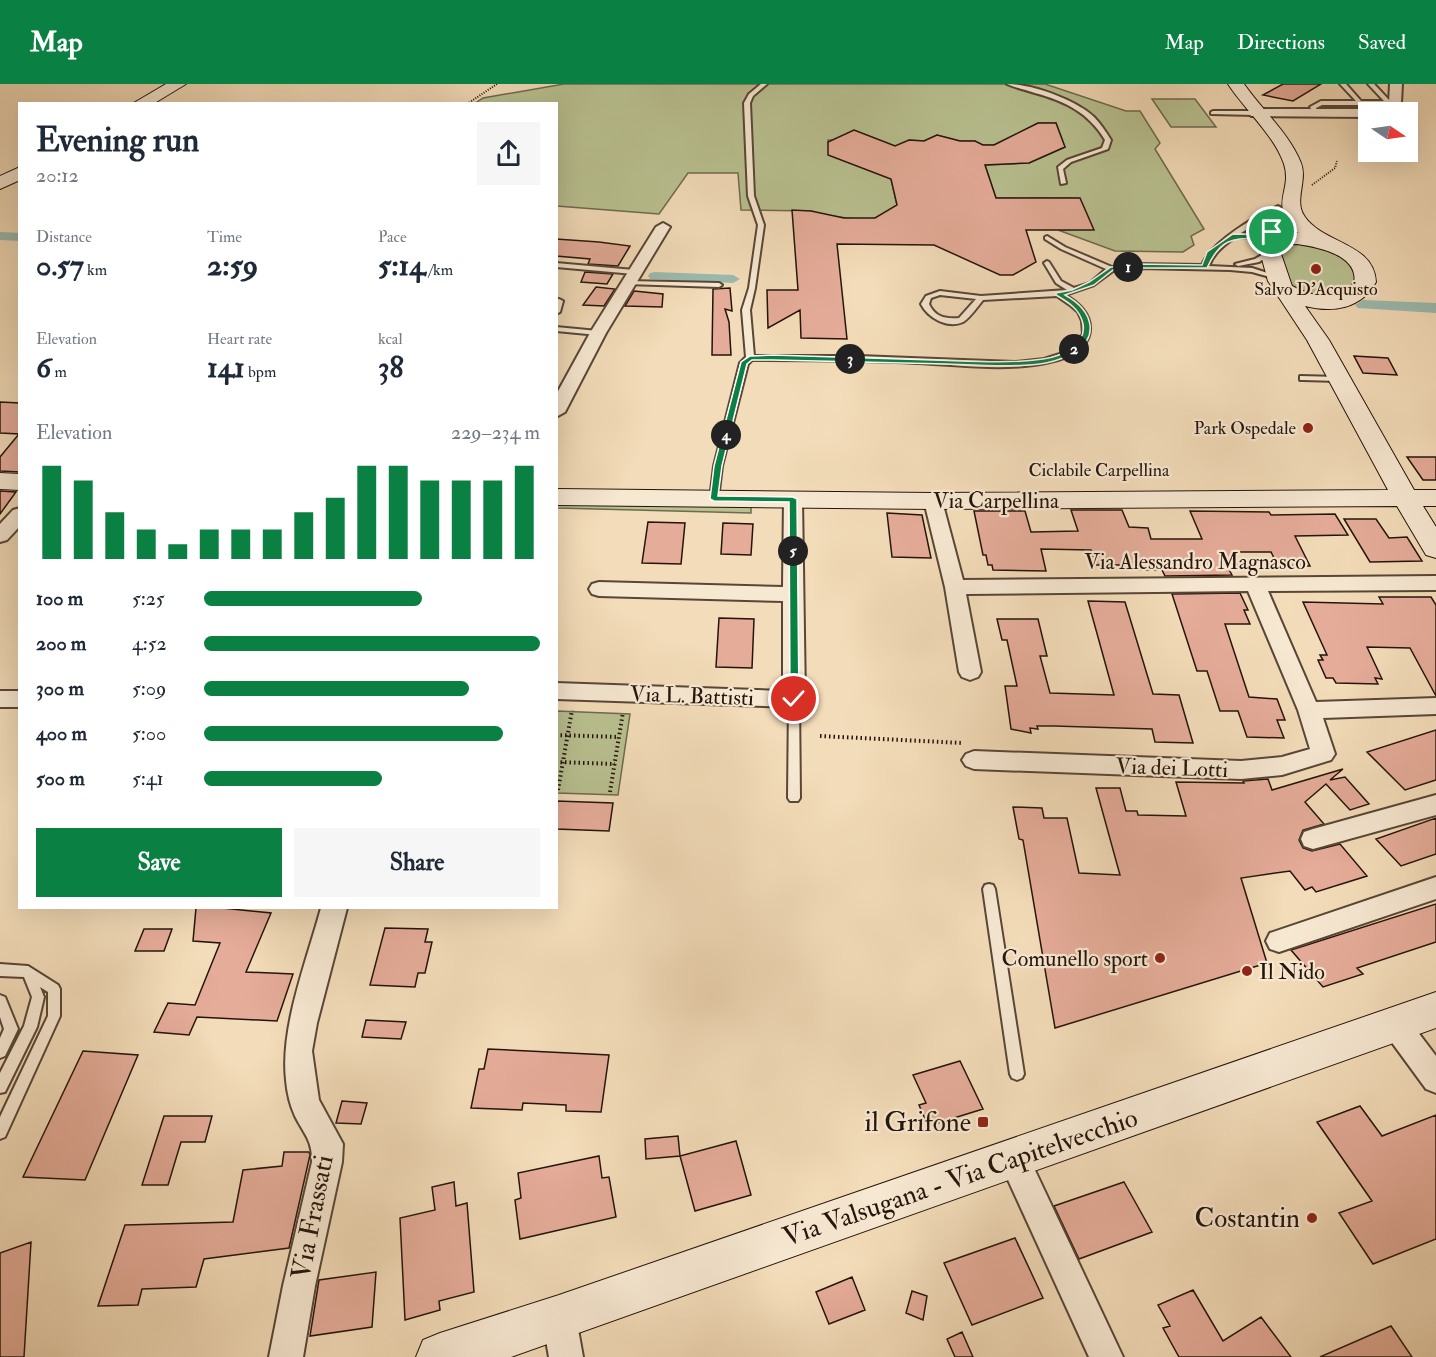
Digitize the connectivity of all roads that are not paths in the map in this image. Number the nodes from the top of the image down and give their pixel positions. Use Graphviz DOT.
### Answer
graph roads {
  1 [pos="178,84"];
  2 [pos="764,84"];
  3 [pos="1010,84"];
  4 [pos="1236,84"];
  5 [pos="1343,84"];
  6 [pos="1371,84"];
  7 [pos="1396,84"];
  8 [pos="144,102"];
  9 [pos="1358,102"];
  10 [pos="1387,102"];
  11 [pos="1392,102"];
  12 [pos="1358,103"];
  13 [pos="1213,112"];
  14 [pos="1255,113"];
  15 [pos="1316,113"];
  16 [pos="1358,114"];
  17 [pos="18,173"];
  18 [pos="1063,183"];
  19 [pos="0,184"];
  20 [pos="1284,203"];
  21 [pos="663,227"];
  22 [pos="1235,235"];
  23 [pos="1047,238"];
  24 [pos="1274,242"];
  25 [pos="1330,244"];
  26 [pos="1047,263"];
  27 [pos="558,265"];
  28 [pos="1205,267"];
  29 [pos="1111,269"];
  30 [pos="631,277"];
  31 [pos="1280,284"];
  32 [pos="719,285"];
  33 [pos="1074,291"];
  34 [pos="1058,294"];
  35 [pos="981,298"];
  36 [pos="559,301"];
  37 [pos="1343,302"];
  38 [pos="558,305"];
  39 [pos="558,329"];
  40 [pos="598,333"];
  41 [pos="1318,340"];
  42 [pos="750,358"];
  43 [pos="1303,378"];
  44 [pos="1339,379"];
  45 [pos="558,407"];
  46 [pos="0,481"];
  47 [pos="18,482"];
  48 [pos="558,497"];
  49 [pos="1405,498"];
  50 [pos="1436,498"];
  51 [pos="714,499"];
  52 [pos="793,499"];
  53 [pos="933,501"];
  54 [pos="18,516"];
  55 [pos="0,536"];
  56 [pos="1436,549"];
  57 [pos="1436,583"];
  58 [pos="1255,585"];
  59 [pos="955,587"];
  60 [pos="599,588"];
  61 [pos="793,594"];
  62 [pos="970,672"];
  63 [pos="558,691"];
  64 [pos="0,699"];
  65 [pos="18,699"];
  66 [pos="794,699"];
  67 [pos="1436,706"];
  68 [pos="1309,710"];
  69 [pos="974,760"];
  70 [pos="794,798"];
  71 [pos="1436,805"];
  72 [pos="1313,839"];
  73 [pos="1436,888"];
  74 [pos="989,889"];
  75 [pos="334,909"];
  76 [pos="1279,941"];
  77 [pos="0,970"];
  78 [pos="28,972"];
  79 [pos="0,1001"];
  80 [pos="1436,1010"];
  81 [pos="1395,1024"];
  82 [pos="0,1052"];
  83 [pos="1017,1074"];
  84 [pos="1436,1079"];
  85 [pos="0,1087"];
  86 [pos="0,1132"];
  87 [pos="1013,1158"];
  88 [pos="562,1338"];
  89 [pos="464,1350"];
  90 [pos="286,1357"];
  91 [pos="440,1357"];
  92 [pos="1106,1357"];
  1 -- 8 [label="street"];
  2 -- 42 [label="lane"];
  3 -- 18 [label="lane"];
  4 -- 14 [label="street"];
  5 -- 9 [label="lane"];
  6 -- 10 [label="lane"];
  7 -- 11 [label="street"];
  12 -- 15 [label="lane"];
  13 -- 14 [label="lane"];
  14 -- 15 [label="street"];
  14 -- 20 [label="street"];
  15 -- 16 [label="street"];
  17 -- 19 [label="street"];
  20 -- 22 [label="lane"];
  20 -- 24 [label="street"];
  20 -- 25 [label="street"];
  21 -- 30 [label="street"];
  22 -- 24 [label="lane"];
  22 -- 28 [label="lane"];
  23 -- 29 [label="lane"];
  24 -- 25 [label="street"];
  24 -- 28 [label="lane"];
  24 -- 31 [label="street"];
  25 -- 37 [label="street"];
  26 -- 33 [label="lane"];
  27 -- 30 [label="lane"];
  28 -- 29 [label="lane"];
  28 -- 31 [label="lane"];
  29 -- 33 [label="lane"];
  30 -- 32 [label="lane"];
  30 -- 40 [label="street"];
  31 -- 37 [label="street"];
  31 -- 41 [label="street"];
  33 -- 34 [label="lane"];
  34 -- 35 [label="lane"];
  34 -- 42 [label="lane"];
  35 -- 35 [label="lane"];
  36 -- 38 [label="lane"];
  37 -- 41 [label="street"];
  39 -- 40 [label="lane"];
  40 -- 45 [label="street"];
  41 -- 44 [label="street"];
  42 -- 51 [label="lane"];
  43 -- 44 [label="lane"];
  44 -- 49 [label="street"];
  46 -- 47 [label="street"];
  48 -- 51 [label="street, Via Carpellina"];
  49 -- 50 [label="street, Via Carpellina"];
  49 -- 53 [label="street, Via Carpellina"];
  49 -- 56 [label="street"];
  51 -- 52 [label="street, Via Carpellina"];
  52 -- 53 [label="street, Via Carpellina"];
  52 -- 61 [label="street"];
  53 -- 59 [label="street"];
  54 -- 55 [label="street"];
  57 -- 58 [label="street, Via Alessandro Magnasco"];
  58 -- 59 [label="street, Via Alessandro Magnasco"];
  58 -- 68 [label="street, Via dei Lotti"];
  59 -- 62 [label="street"];
  60 -- 61 [label="street"];
  61 -- 66 [label="street"];
  63 -- 66 [label="street, Via L. Battisti"];
  64 -- 65 [label="street"];
  66 -- 70 [label="lane"];
  67 -- 68 [label="street"];
  68 -- 69 [label="street, Via dei Lotti"];
  71 -- 72 [label="street"];
  73 -- 76 [label="street"];
  74 -- 83 [label="lane"];
  75 -- 90 [label="street, Via Frassati"];
  77 -- 78 [label="lane"];
  78 -- 85 [label="lane"];
  78 -- 86 [label="lane"];
  79 -- 82 [label="lane"];
  80 -- 81 [label="street, Via Valsugana - Via Capitelvecchio"];
  81 -- 84 [label="street"];
  81 -- 87 [label="street, Via Valsugana - Via Capitelvecchio"];
  87 -- 88 [label="street, Via Valsugana - Via Capitelvecchio"];
  87 -- 92 [label="street"];
  88 -- 89 [label="street, Via Valsugana - Via Capitelvecchio"];
  89 -- 91 [label="street, Via Valsugana - Via Capitelvecchio"];
}
